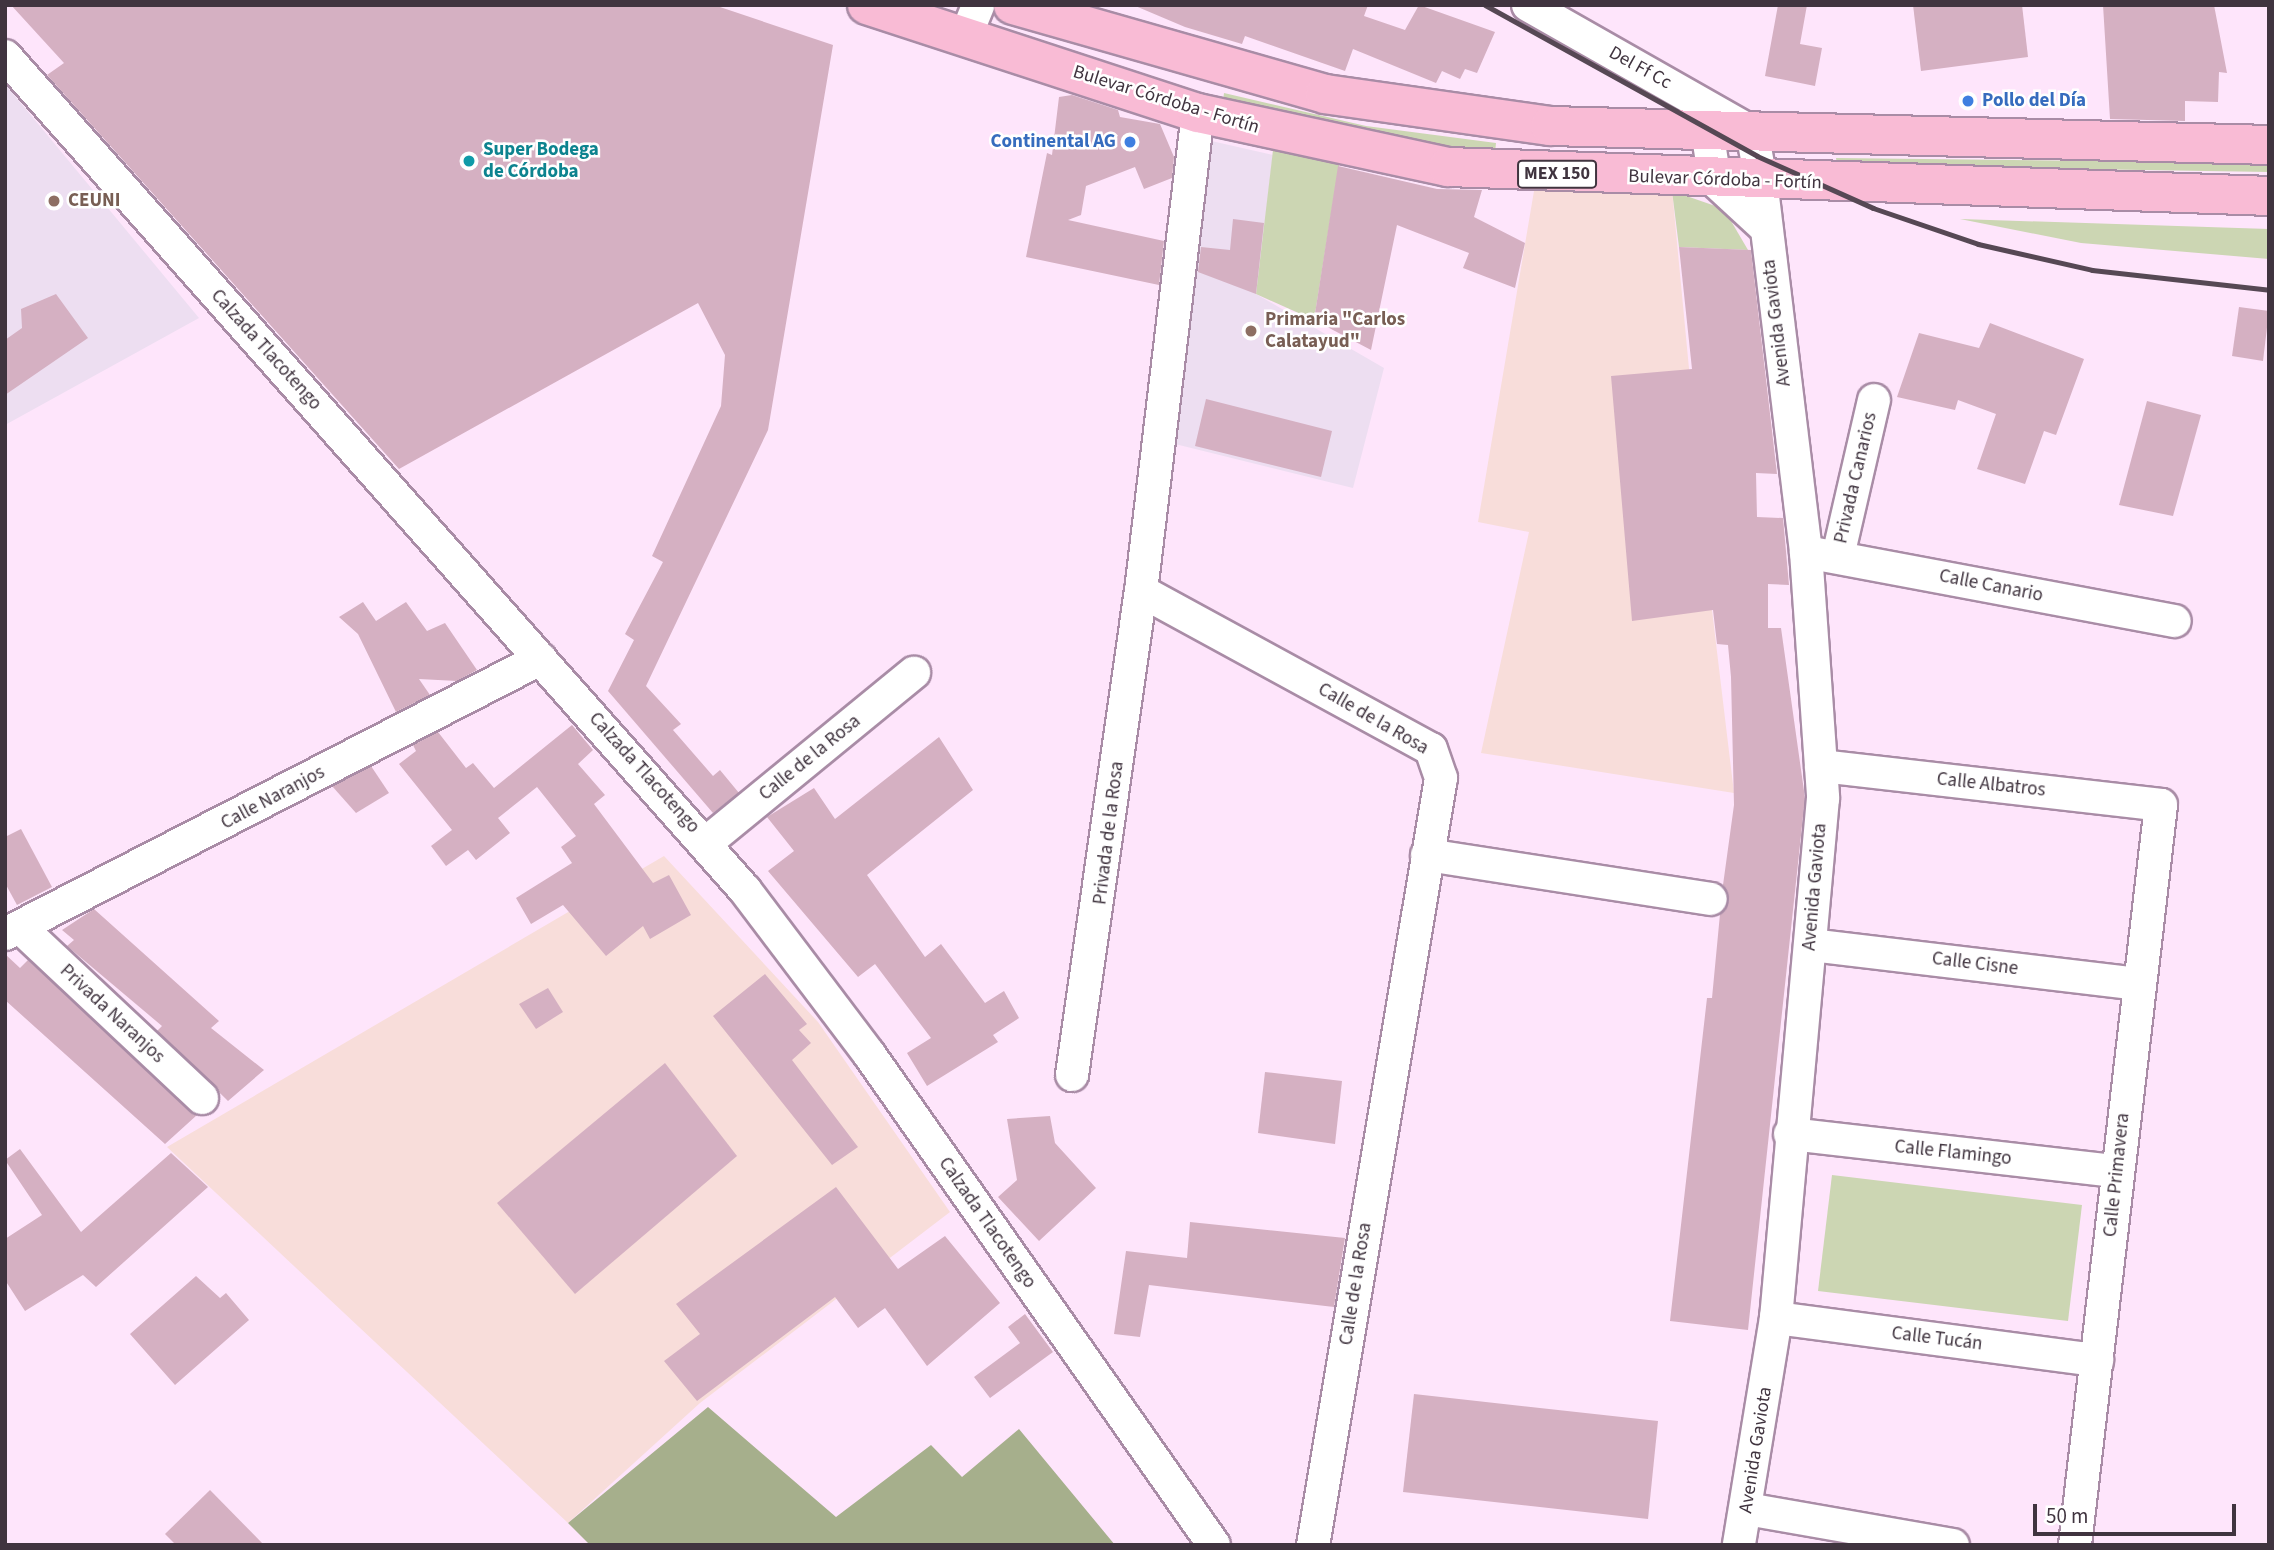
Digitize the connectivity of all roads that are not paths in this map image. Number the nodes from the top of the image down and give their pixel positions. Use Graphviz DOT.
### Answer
graph roads {
  1 [pos="867,5"];
  2 [pos="1013,5"];
  3 [pos="1528,5"];
  4 [pos="972,22"];
  5 [pos="5,56"];
  6 [pos="1198,113"];
  7 [pos="1550,127"];
  8 [pos="1707,130"];
  9 [pos="1752,132"];
  10 [pos="2269,145"];
  11 [pos="1548,174"];
  12 [pos="1761,180"];
  13 [pos="1715,181"];
  14 [pos="2269,196"];
  15 [pos="1766,228"];
  16 [pos="1874,400"];
  17 [pos="1806,552"];
  18 [pos="1838,556"];
  19 [pos="1141,591"];
  20 [pos="2175,621"];
  21 [pos="540,659"];
  22 [pos="914,673"];
  23 [pos="1821,766"];
  24 [pos="2161,804"];
  25 [pos="706,844"];
  26 [pos="1427,855"];
  27 [pos="1711,899"];
  28 [pos="14,932"];
  29 [pos="1811,945"];
  30 [pos="2139,984"];
  31 [pos="1072,1075"];
  32 [pos="202,1098"];
  33 [pos="1790,1134"];
  34 [pos="2117,1171"];
  35 [pos="1776,1318"];
  36 [pos="2098,1360"];
  37 [pos="1747,1509"];
  38 [pos="1214,1545"];
  39 [pos="1313,1545"];
  40 [pos="1739,1545"];
  41 [pos="1953,1545"];
  42 [pos="2075,1545"];
  1 -- 4 [label="main road, Bulevar Córdoba - Fortín / MEX 150"];
  2 -- 7 [label="main road"];
  3 -- 9 [label="street, Del Ff Cc"];
  4 -- 6 [label="main road, Bulevar Córdoba - Fortín / MEX 150"];
  5 -- 21 [label="street, Calzada Tlacotengo"];
  6 -- 11 [label="main road, Bulevar Córdoba - Fortín / MEX 150"];
  6 -- 19 [label="street"];
  7 -- 8 [label="main road"];
  7 -- 11 [label="main road"];
  8 -- 9 [label="main road"];
  8 -- 13 [label="street"];
  9 -- 10 [label="main road"];
  9 -- 12 [label="street, Avenida Gaviota"];
  11 -- 13 [label="main road, Bulevar Córdoba - Fortín / MEX 150"];
  12 -- 13 [label="main road, Bulevar Córdoba - Fortín / MEX 150"];
  12 -- 14 [label="main road, Bulevar Córdoba - Fortín / MEX 150"];
  12 -- 15 [label="street, Avenida Gaviota"];
  13 -- 15 [label="street"];
  15 -- 17 [label="street, Avenida Gaviota"];
  16 -- 18 [label="street, Privada Canarios"];
  17 -- 18 [label="street, Calle Canario"];
  17 -- 23 [label="street, Avenida Gaviota"];
  18 -- 20 [label="street, Calle Canario"];
  19 -- 26 [label="street, Calle de la Rosa"];
  19 -- 31 [label="street, Privada de la Rosa"];
  21 -- 25 [label="street, Calzada Tlacotengo"];
  21 -- 28 [label="street, Calle Naranjos"];
  22 -- 25 [label="street, Calle de la Rosa"];
  23 -- 24 [label="street, Calle Albatros"];
  23 -- 29 [label="street, Avenida Gaviota"];
  24 -- 30 [label="street, Calle Primavera"];
  25 -- 38 [label="street, Calzada Tlacotengo"];
  26 -- 27 [label="street"];
  26 -- 39 [label="street, Calle de la Rosa"];
  28 -- 32 [label="street, Privada Naranjos"];
  29 -- 30 [label="street, Calle Cisne"];
  29 -- 33 [label="street, Avenida Gaviota"];
  30 -- 34 [label="street, Calle Primavera"];
  33 -- 34 [label="street, Calle Flamingo"];
  33 -- 35 [label="street, Avenida Gaviota"];
  34 -- 36 [label="street, Calle Primavera"];
  35 -- 36 [label="street, Calle Tucán"];
  35 -- 37 [label="street, Avenida Gaviota"];
  36 -- 42 [label="street, Calle Primavera"];
  37 -- 40 [label="street, Avenida Gaviota"];
  37 -- 41 [label="street"];
}
